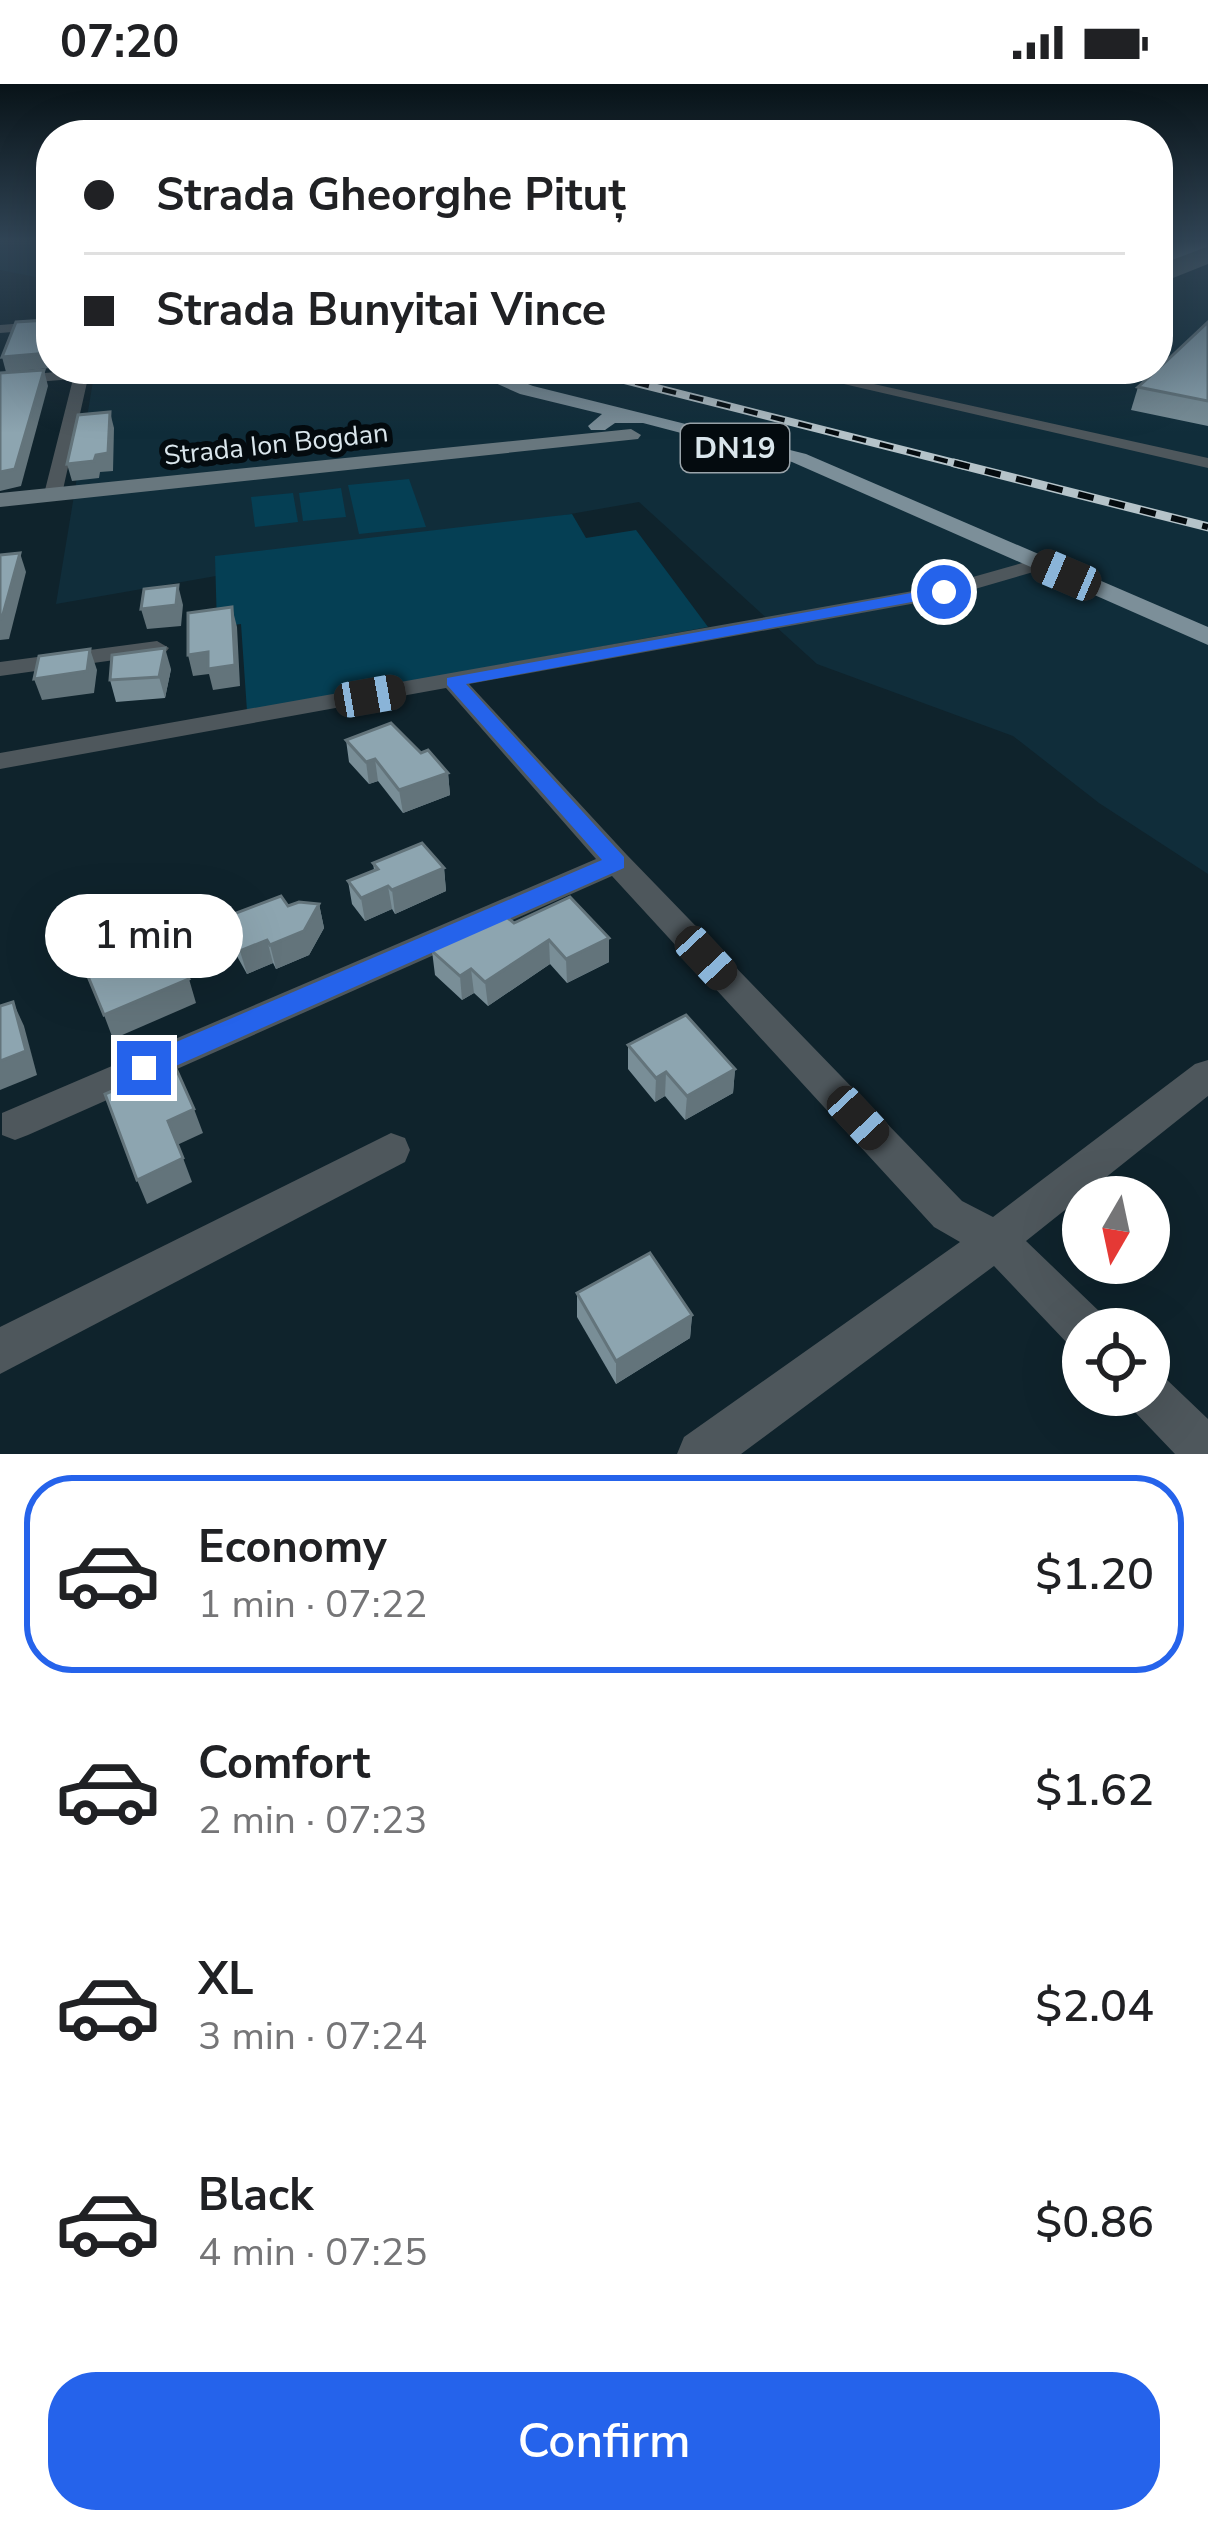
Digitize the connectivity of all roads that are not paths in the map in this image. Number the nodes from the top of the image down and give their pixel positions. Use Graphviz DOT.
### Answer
graph roads {
  1 [pos="36,326"];
  2 [pos="0,329"];
  3 [pos="36,377"];
  4 [pos="0,381"];
  5 [pos="80,384"];
  6 [pos="485,384"];
  7 [pos="516,384"];
  8 [pos="853,384"];
  9 [pos="599,426"];
  10 [pos="638,426"];
  11 [pos="557,441"];
  12 [pos="1208,463"];
  13 [pos="53,494"];
  14 [pos="0,500"];
  15 [pos="1040,564"];
  16 [pos="1208,637"];
  17 [pos="157,648"];
  18 [pos="0,669"];
  19 [pos="453,681"];
  20 [pos="0,761"];
  21 [pos="616,862"];
  22 [pos="1208,1075"];
  23 [pos="15,1124"];
  24 [pos="391,1150"];
  25 [pos="996,1240"];
  26 [pos="1064,1308"];
  27 [pos="0,1351"];
  28 [pos="1170,1415"];
  29 [pos="1208,1453"];
  30 [pos="701,1454"];
  1 -- 2 [label="street"];
  3 -- 4 [label="street"];
  5 -- 13 [label="street"];
  6 -- 9 [label="main road, DN19"];
  7 -- 10 [label="main road, DN19"];
  8 -- 12 [label="street"];
  9 -- 10 [label="main road, DN19"];
  9 -- 11 [label="main road, Strada Ion Bogdan"];
  10 -- 11 [label="main road, Strada Ion Bogdan"];
  10 -- 15 [label="main road, DN19"];
  11 -- 13 [label="main road, Strada Ion Bogdan"];
  13 -- 14 [label="main road, Strada Ion Bogdan"];
  15 -- 16 [label="main road, DN19"];
  15 -- 19 [label="street"];
  17 -- 18 [label="street"];
  19 -- 20 [label="street"];
  19 -- 21 [label="street"];
  21 -- 23 [label="street"];
  21 -- 25 [label="street"];
  22 -- 25 [label="street"];
  24 -- 27 [label="street"];
  25 -- 26 [label="street"];
  25 -- 30 [label="street"];
  28 -- 29 [label="street"];
}
